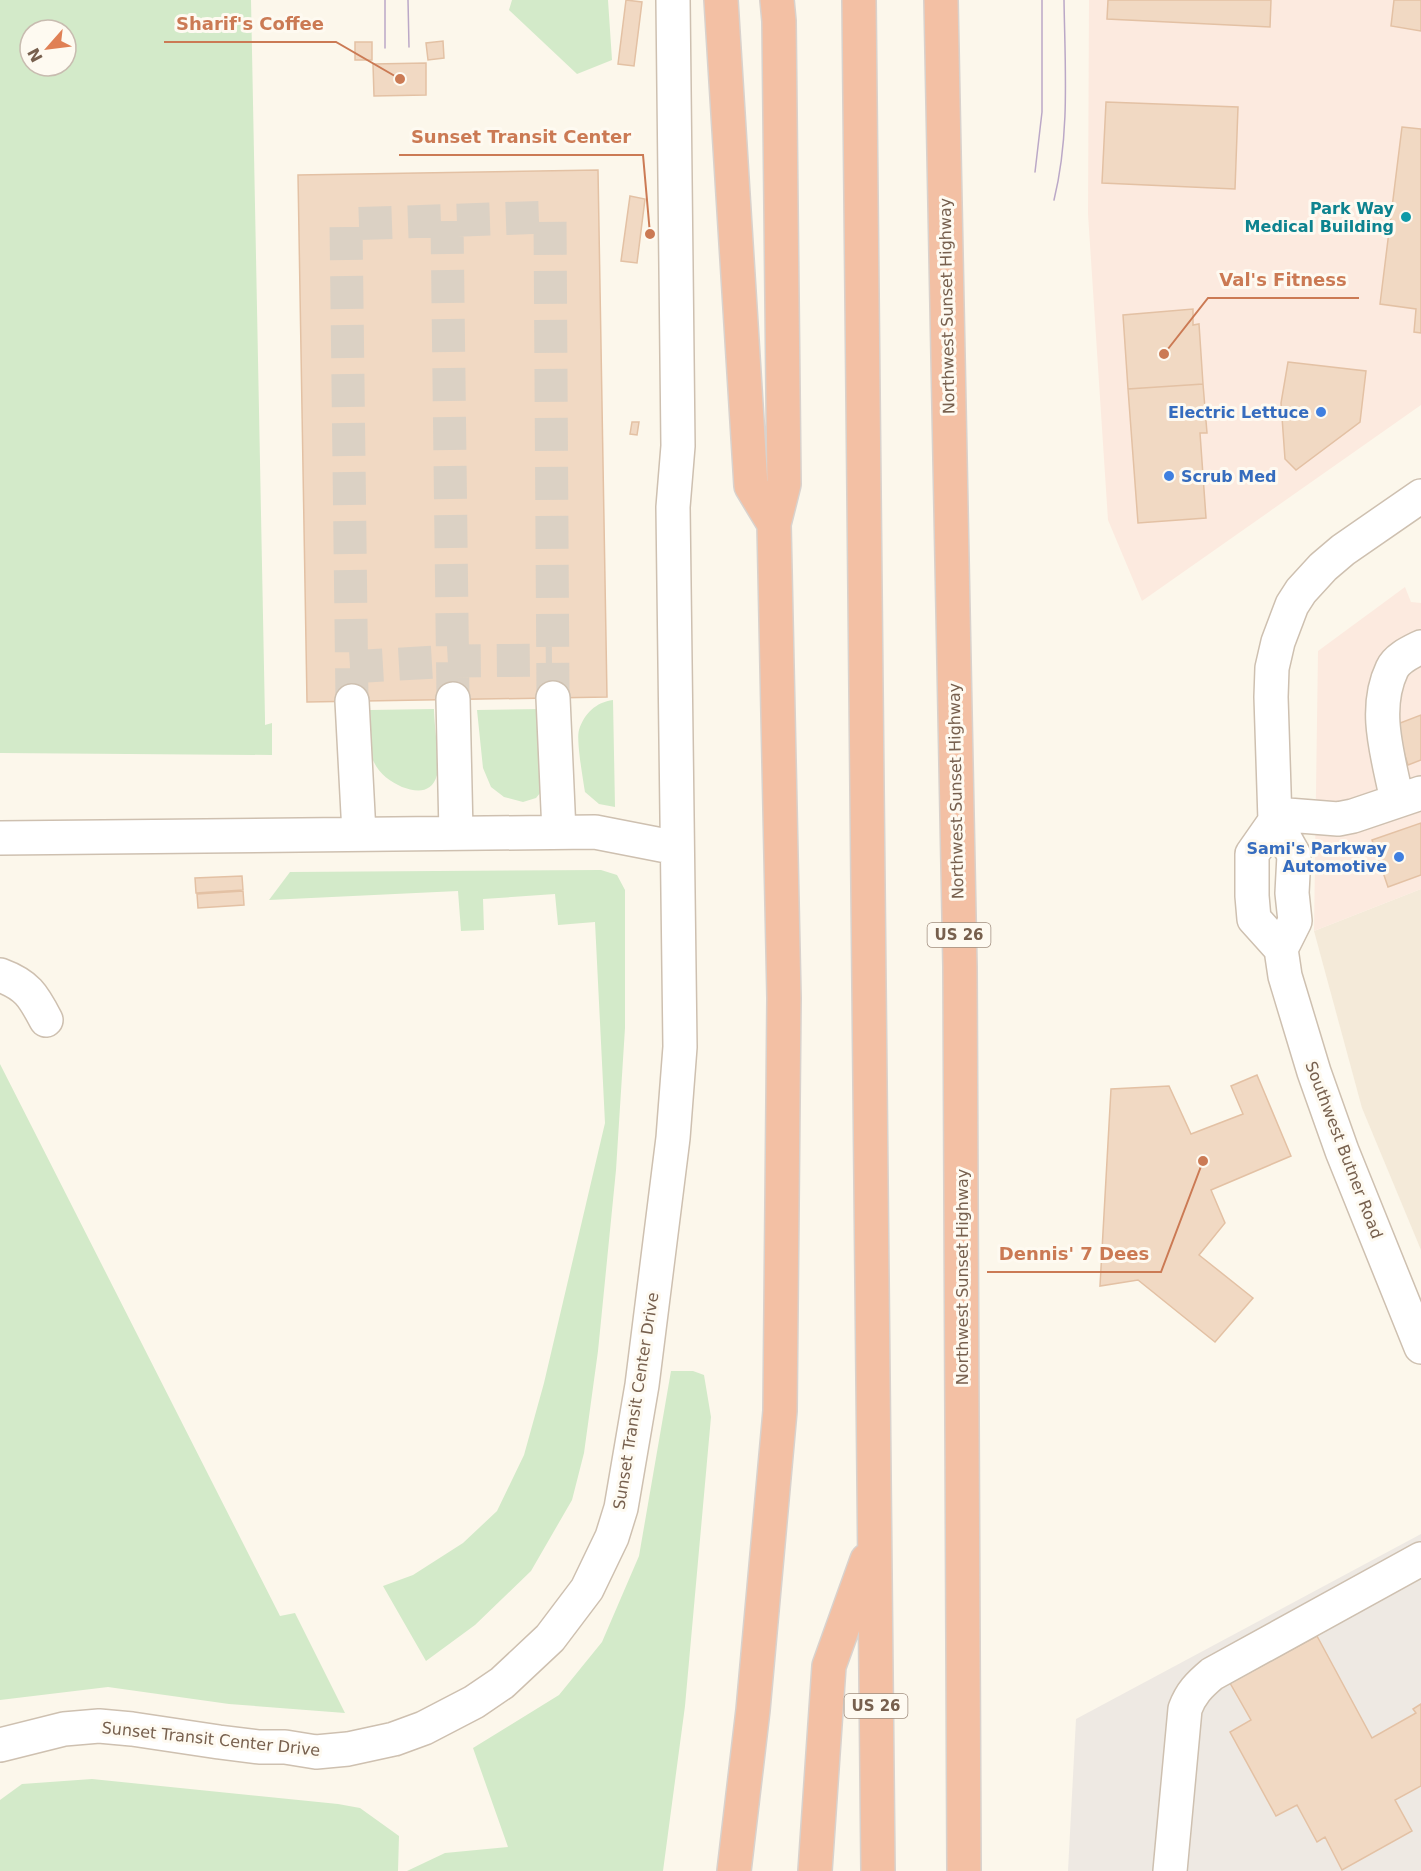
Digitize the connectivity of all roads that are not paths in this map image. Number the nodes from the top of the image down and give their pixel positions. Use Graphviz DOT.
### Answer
graph roads {
  1 [pos="672,0"];
  2 [pos="721,0"];
  3 [pos="777,0"];
  4 [pos="859,0"];
  5 [pos="941,0"];
  6 [pos="1421,496"];
  7 [pos="774,524"];
  8 [pos="1419,655"];
  9 [pos="553,698"];
  10 [pos="453,699"];
  11 [pos="352,701"];
  12 [pos="1409,797"];
  13 [pos="1275,818"];
  14 [pos="559,832"];
  15 [pos="359,833"];
  16 [pos="456,833"];
  17 [pos="0,838"];
  18 [pos="677,848"];
  19 [pos="0,975"];
  20 [pos="46,1020"];
  21 [pos="1412,1299"];
  22 [pos="1421,1347"];
  23 [pos="874,1541"];
  24 [pos="1421,1559"];
  25 [pos="0,1745"];
  26 [pos="734,1871"];
  27 [pos="815,1871"];
  28 [pos="878,1871"];
  29 [pos="964,1871"];
  30 [pos="1170,1871"];
  1 -- 18 [label="street, Sunset Transit Center Drive"];
  2 -- 7 [label="highway"];
  3 -- 7 [label="highway"];
  4 -- 23 [label="highway, US 26"];
  5 -- 29 [label="highway, Northwest Sunset Highway / US 26"];
  6 -- 13 [label="street"];
  7 -- 26 [label="highway"];
  8 -- 12 [label="street"];
  9 -- 14 [label="street"];
  10 -- 16 [label="street"];
  11 -- 15 [label="street"];
  12 -- 13 [label="street"];
  13 -- 21 [label="street, Southwest Butner Road"];
  14 -- 16 [label="street"];
  14 -- 18 [label="street"];
  15 -- 16 [label="street"];
  15 -- 17 [label="street"];
  18 -- 25 [label="street, Sunset Transit Center Drive"];
  19 -- 20 [label="street"];
  21 -- 22 [label="street, Southwest Butner Road"];
  23 -- 27 [label="highway"];
  23 -- 28 [label="highway, US 26"];
  24 -- 30 [label="street"];
}
